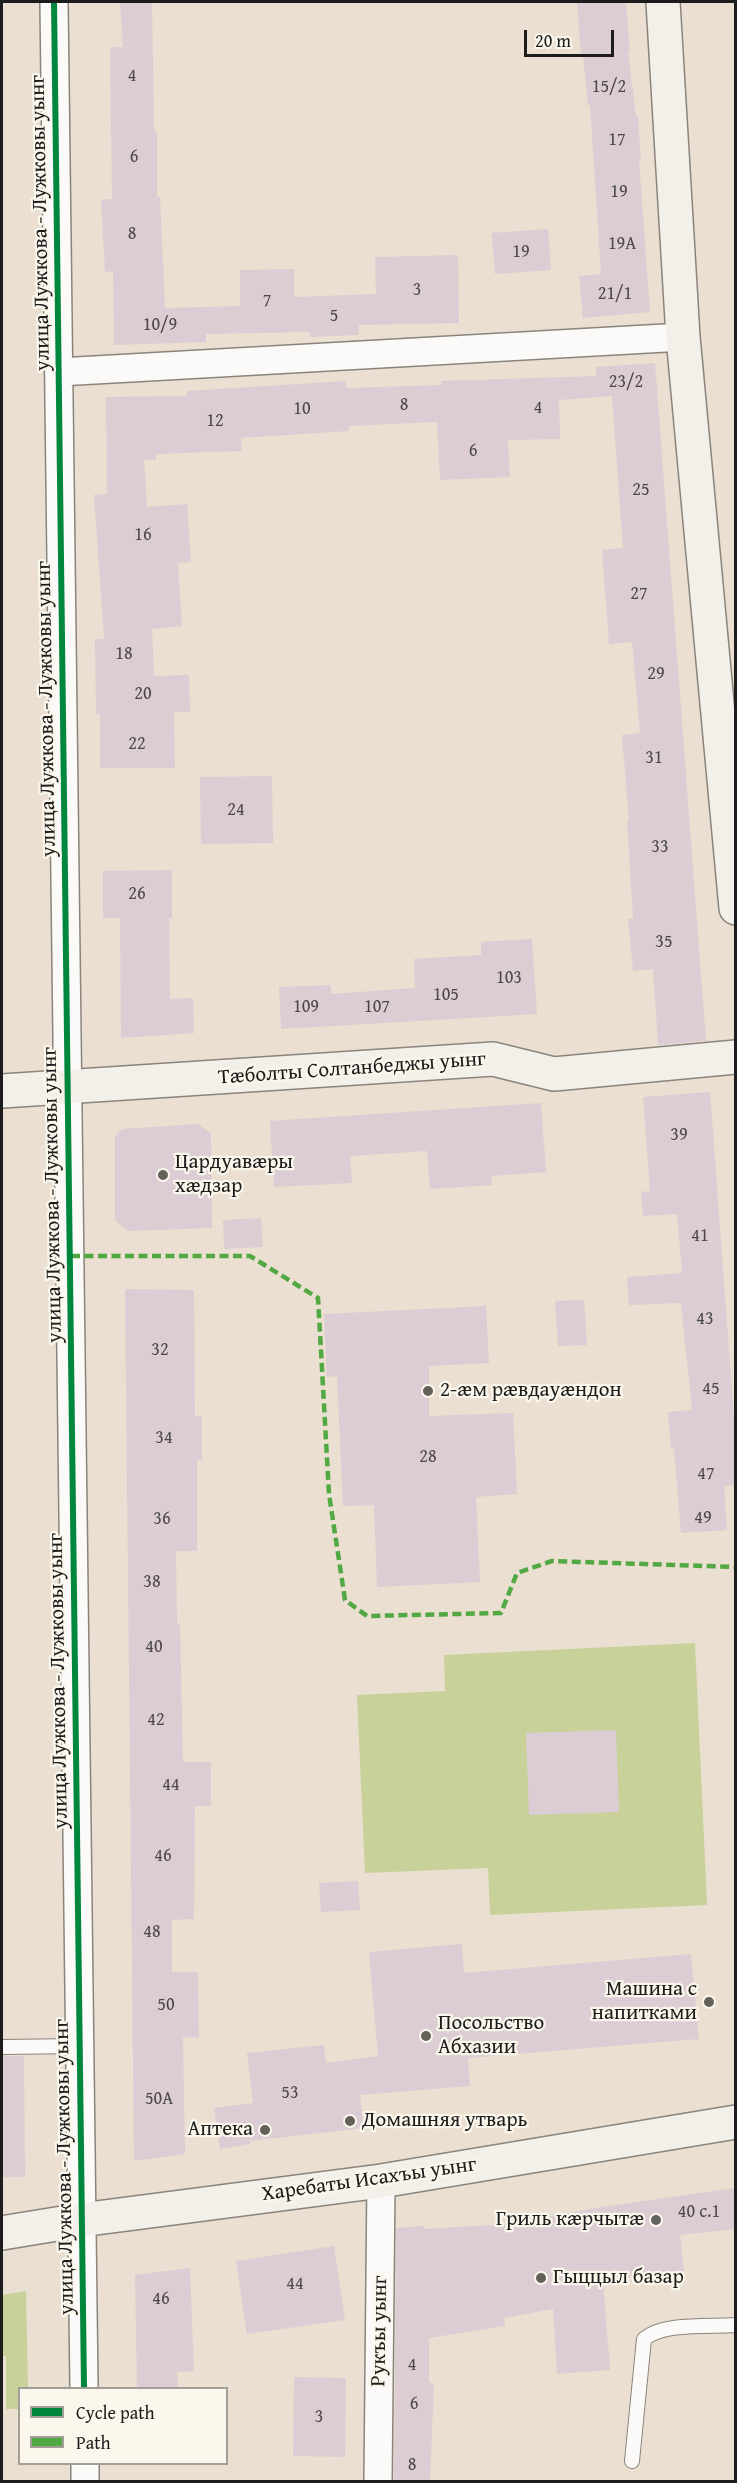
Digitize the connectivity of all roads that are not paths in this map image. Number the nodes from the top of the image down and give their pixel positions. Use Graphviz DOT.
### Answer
graph roads {
  1 [pos="54,2"];
  2 [pos="663,2"];
  3 [pos="683,337"];
  4 [pos="59,372"];
  5 [pos="731,814"];
  6 [pos="735,908"];
  7 [pos="735,1057"];
  8 [pos="68,1087"];
  9 [pos="2,1091"];
  10 [pos="81,2046"];
  11 [pos="2,2047"];
  12 [pos="735,2122"];
  13 [pos="381,2181"];
  14 [pos="81,2220"];
  15 [pos="2,2233"];
  16 [pos="735,2325"];
  17 [pos="84,2387"];
  18 [pos="632,2461"];
  19 [pos="85,2465"];
  20 [pos="85,2481"];
  21 [pos="378,2481"];
  1 -- 4 [label="street, улица Лужкова - Лужковы уынг"];
  2 -- 3 [label="street"];
  3 -- 4 [label="street"];
  3 -- 5 [label="street"];
  4 -- 8 [label="street, улица Лужкова - Лужковы уынг"];
  5 -- 6 [label="street"];
  7 -- 8 [label="street, Тæболты Солтанбеджы уынг"];
  8 -- 9 [label="street, Тæболты Солтанбеджы уынг"];
  8 -- 10 [label="street, улица Лужкова - Лужковы уынг"];
  10 -- 11 [label="lane"];
  10 -- 14 [label="street, улица Лужкова - Лужковы уынг"];
  12 -- 13 [label="street, Харебаты Исахъы уынг"];
  13 -- 14 [label="street, Харебаты Исахъы уынг"];
  13 -- 21 [label="street, Рукъы уынг"];
  14 -- 15 [label="street, Харебаты Исахъы уынг"];
  14 -- 17 [label="street, улица Лужкова - Лужковы уынг"];
  16 -- 18 [label="lane"];
  19 -- 20 [label="street"];
}
